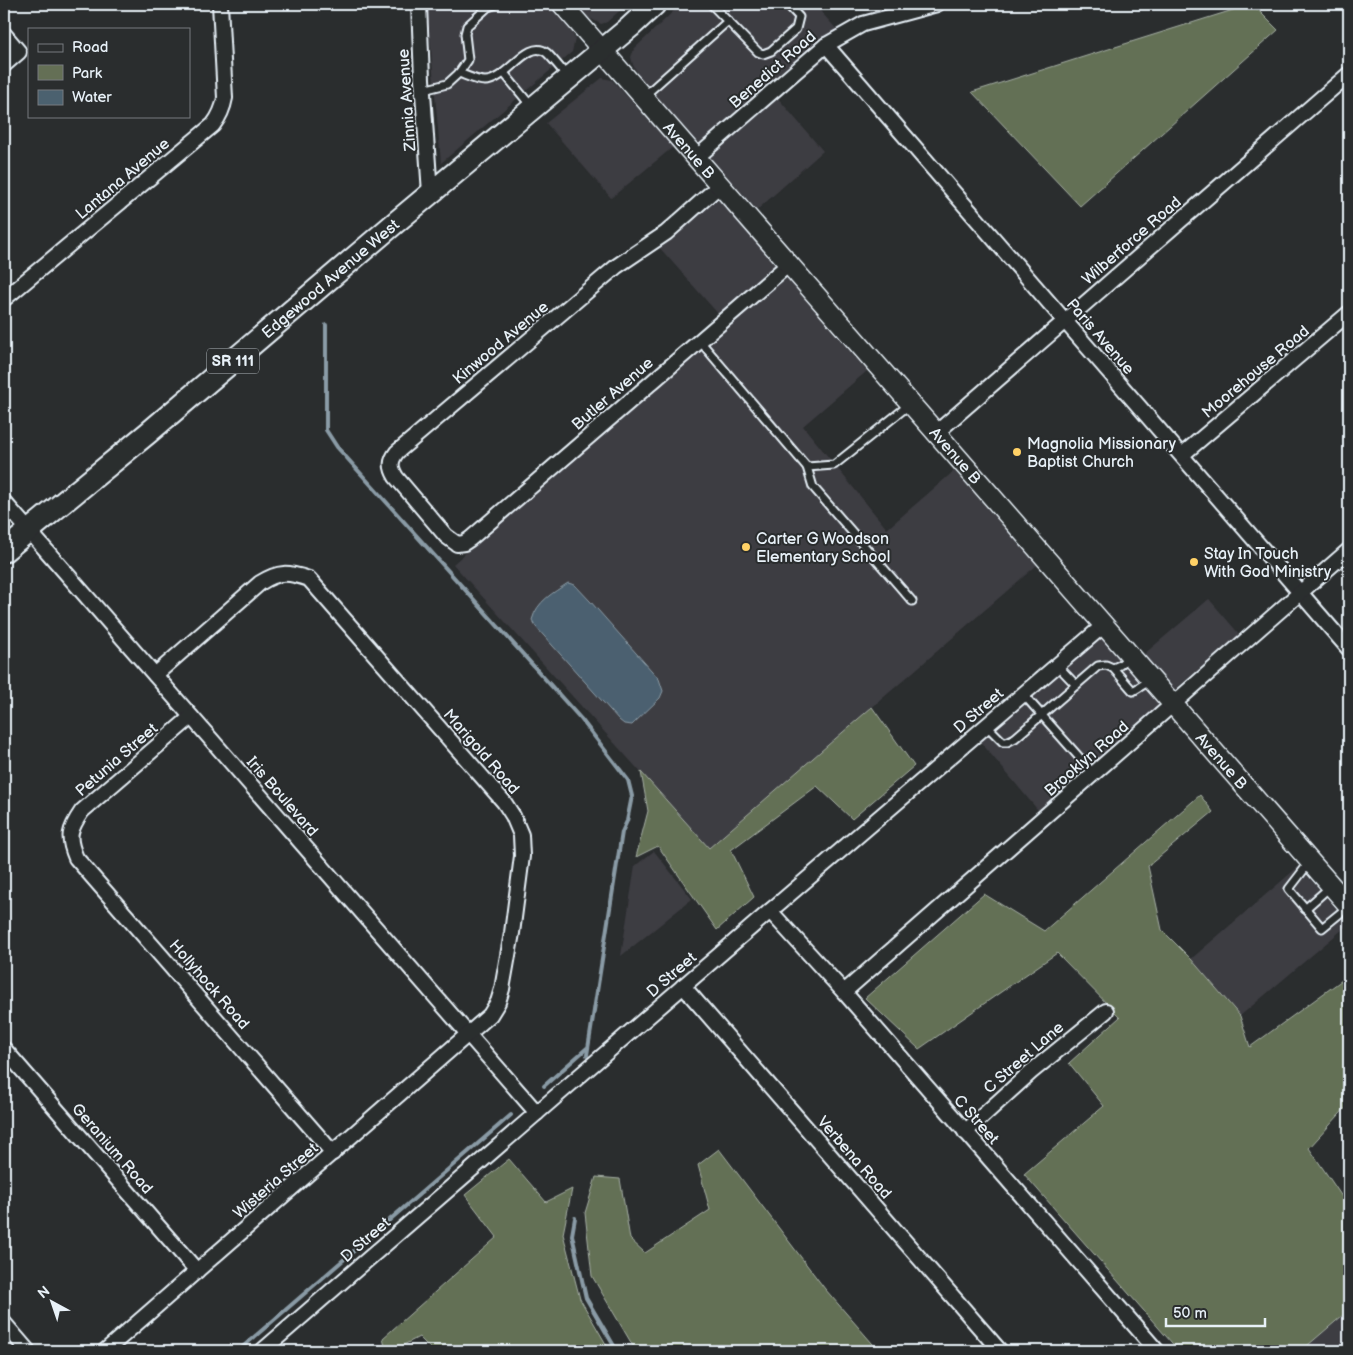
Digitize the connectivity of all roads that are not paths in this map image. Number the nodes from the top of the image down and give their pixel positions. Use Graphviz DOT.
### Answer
graph roads {
  1 [pos="220,4"];
  2 [pos="419,4"];
  3 [pos="496,4"];
  4 [pos="562,4"];
  5 [pos="655,4"];
  6 [pos="711,4"];
  7 [pos="787,4"];
  8 [pos="937,4"];
  9 [pos="728,21"];
  10 [pos="4,34"];
  11 [pos="826,45"];
  12 [pos="601,51"];
  13 [pos="4,65"];
  14 [pos="459,73"];
  15 [pos="504,73"];
  16 [pos="1349,74"];
  17 [pos="569,78"];
  18 [pos="423,90"];
  19 [pos="643,97"];
  20 [pos="533,108"];
  21 [pos="696,158"];
  22 [pos="720,185"];
  23 [pos="430,193"];
  24 [pos="789,264"];
  25 [pos="4,299"];
  26 [pos="1349,313"];
  27 [pos="1064,321"];
  28 [pos="699,340"];
  29 [pos="911,404"];
  30 [pos="936,433"];
  31 [pos="1182,455"];
  32 [pos="807,467"];
  33 [pos="4,502"];
  34 [pos="28,530"];
  35 [pos="457,544"];
  36 [pos="1349,550"];
  37 [pos="4,551"];
  38 [pos="1300,593"];
  39 [pos="912,601"];
  40 [pos="1104,625"];
  41 [pos="1349,649"];
  42 [pos="1130,656"];
  43 [pos="1057,664"];
  44 [pos="1113,668"];
  45 [pos="155,675"];
  46 [pos="1151,680"];
  47 [pos="1076,685"];
  48 [pos="1023,694"];
  49 [pos="1173,705"];
  50 [pos="1041,715"];
  51 [pos="191,717"];
  52 [pos="986,725"];
  53 [pos="1094,774"];
  54 [pos="70,834"];
  55 [pos="1311,861"];
  56 [pos="1332,886"];
  57 [pos="1349,906"];
  58 [pos="1306,909"];
  59 [pos="770,910"];
  60 [pos="683,986"];
  61 [pos="844,992"];
  62 [pos="1106,1011"];
  63 [pos="469,1035"];
  64 [pos="4,1049"];
  65 [pos="537,1113"];
  66 [pos="965,1132"];
  67 [pos="333,1153"];
  68 [pos="197,1271"];
  69 [pos="4,1323"];
  70 [pos="28,1351"];
  71 [pos="105,1351"];
  72 [pos="262,1351"];
  73 [pos="1000,1351"];
  74 [pos="1157,1351"];
  1 -- 25 [label="street, Lantana Avenue"];
  2 -- 18 [label="street, Zinnia Avenue"];
  3 -- 14 [label="lane"];
  4 -- 12 [label="main road, Avenue B"];
  5 -- 12 [label="main road, Edgewood Avenue West / SR 111"];
  6 -- 9 [label="lane"];
  7 -- 9 [label="lane"];
  8 -- 11 [label="street, Benedict Road"];
  9 -- 19 [label="lane"];
  10 -- 13 [label="street"];
  11 -- 21 [label="street, Benedict Road"];
  11 -- 27 [label="street, Paris Avenue"];
  12 -- 17 [label="main road, Edgewood Avenue West / SR 111"];
  12 -- 19 [label="main road, Avenue B"];
  14 -- 15 [label="lane"];
  14 -- 18 [label="lane"];
  15 -- 17 [label="lane"];
  15 -- 20 [label="lane"];
  16 -- 27 [label="street, Wilberforce Road"];
  17 -- 20 [label="main road, Edgewood Avenue West / SR 111"];
  18 -- 23 [label="street, Zinnia Avenue"];
  19 -- 21 [label="main road, Avenue B"];
  20 -- 23 [label="main road, Edgewood Avenue West / SR 111"];
  21 -- 22 [label="main road, Avenue B"];
  22 -- 24 [label="main road, Avenue B"];
  22 -- 35 [label="street, Kinwood Avenue"];
  23 -- 34 [label="main road, Edgewood Avenue West / SR 111"];
  24 -- 28 [label="street, Butler Avenue"];
  24 -- 29 [label="main road, Avenue B"];
  26 -- 31 [label="street, Moorehouse Road"];
  27 -- 30 [label="street, Wilberforce Road"];
  27 -- 31 [label="street, Paris Avenue"];
  28 -- 32 [label="lane"];
  28 -- 35 [label="street, Butler Avenue"];
  29 -- 30 [label="main road, Avenue B"];
  29 -- 32 [label="lane"];
  30 -- 40 [label="main road, Avenue B"];
  31 -- 38 [label="street, Paris Avenue"];
  32 -- 39 [label="lane"];
  33 -- 34 [label="street, Iris Boulevard"];
  34 -- 37 [label="main road, Edgewood Avenue West / SR 111"];
  34 -- 45 [label="street, Iris Boulevard"];
  36 -- 38 [label="street, Brooklyn Road"];
  38 -- 41 [label="street, Paris Avenue"];
  38 -- 49 [label="street, Brooklyn Road"];
  40 -- 42 [label="main road, Avenue B"];
  40 -- 43 [label="street, D Street"];
  42 -- 44 [label="lane"];
  42 -- 46 [label="main road, Avenue B"];
  43 -- 47 [label="lane"];
  43 -- 48 [label="street, D Street"];
  44 -- 46 [label="lane"];
  44 -- 47 [label="lane"];
  45 -- 51 [label="street, Iris Boulevard"];
  45 -- 63 [label="street, Marigold Road"];
  46 -- 49 [label="main road, Avenue B"];
  47 -- 50 [label="lane"];
  48 -- 50 [label="lane"];
  48 -- 52 [label="street, D Street"];
  49 -- 53 [label="street, Brooklyn Road"];
  49 -- 55 [label="main road, Avenue B"];
  50 -- 52 [label="lane"];
  50 -- 53 [label="lane"];
  51 -- 54 [label="street, Petunia Street"];
  51 -- 63 [label="street, Iris Boulevard"];
  52 -- 59 [label="street, D Street"];
  53 -- 61 [label="street, Brooklyn Road"];
  54 -- 67 [label="street, Hollyhock Road"];
  55 -- 56 [label="main road, Avenue B"];
  55 -- 58 [label="lane"];
  56 -- 57 [label="main road, Avenue B"];
  56 -- 58 [label="lane"];
  57 -- 58 [label="lane"];
  59 -- 60 [label="street, D Street"];
  59 -- 61 [label="street, C Street"];
  60 -- 65 [label="street, D Street"];
  60 -- 73 [label="street, Verbena Road"];
  61 -- 66 [label="street, C Street"];
  62 -- 66 [label="street, C Street Lane"];
  63 -- 65 [label="street, Iris Boulevard"];
  63 -- 67 [label="street, Wisteria Street"];
  64 -- 68 [label="street, Geranium Road"];
  65 -- 72 [label="street, D Street"];
  66 -- 74 [label="street, C Street"];
  67 -- 68 [label="street, Wisteria Street"];
  68 -- 71 [label="street, Wisteria Street"];
  69 -- 70 [label="street"];
}
